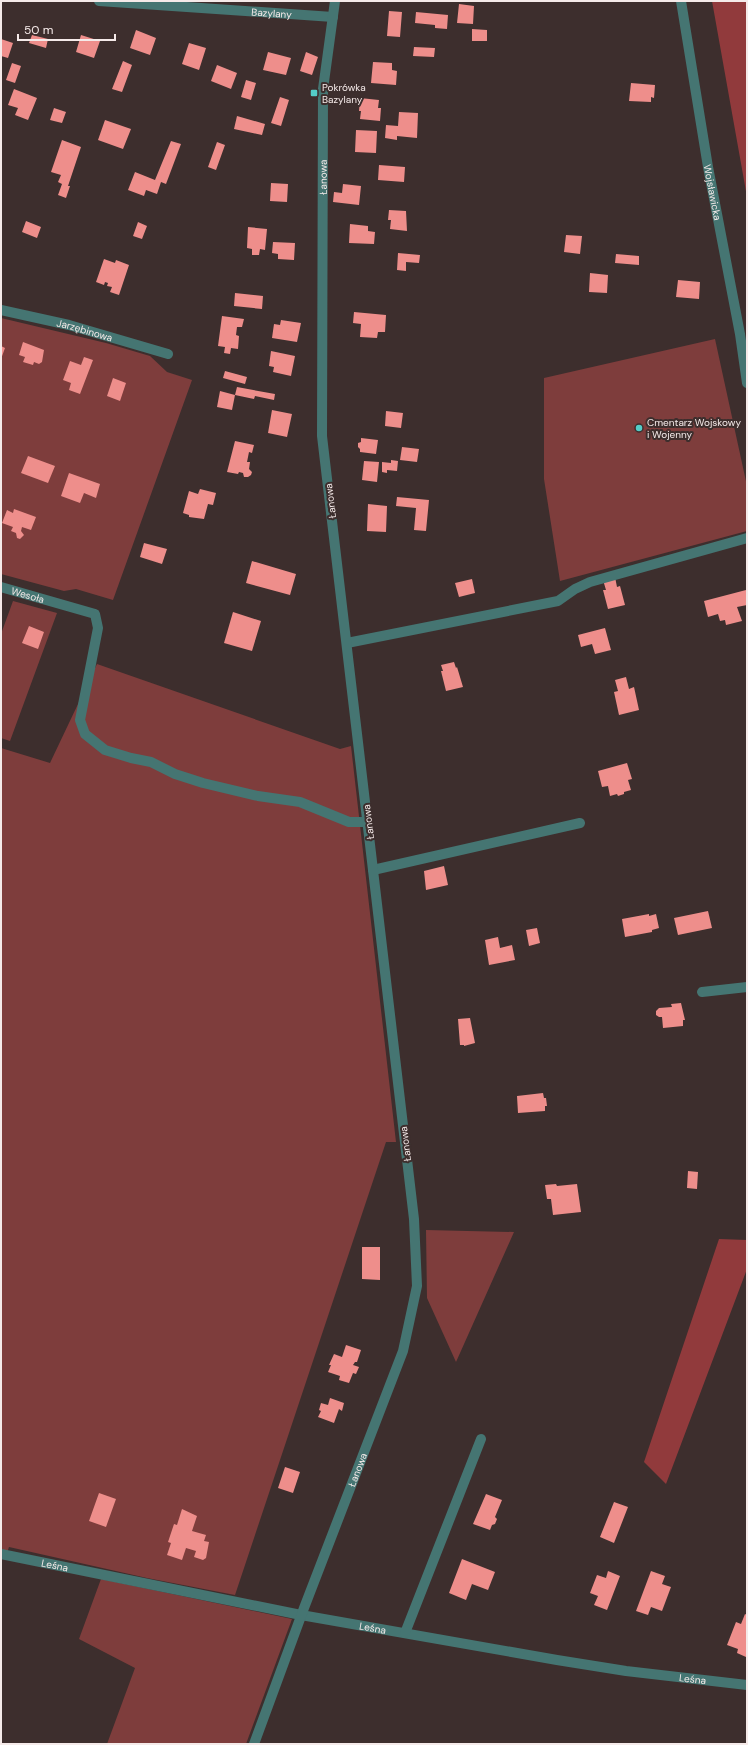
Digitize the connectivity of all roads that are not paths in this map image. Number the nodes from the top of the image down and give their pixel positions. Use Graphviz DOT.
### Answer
graph roads {
  1 [pos="99,1"];
  2 [pos="336,1"];
  3 [pos="681,1"];
  4 [pos="333,17"];
  5 [pos="1,310"];
  6 [pos="168,354"];
  7 [pos="747,383"];
  8 [pos="747,538"];
  9 [pos="1,586"];
  10 [pos="346,644"];
  11 [pos="368,822"];
  12 [pos="580,823"];
  13 [pos="373,870"];
  14 [pos="747,987"];
  15 [pos="702,992"];
  16 [pos="481,1439"];
  17 [pos="1,1554"];
  18 [pos="303,1611"];
  19 [pos="405,1633"];
  20 [pos="747,1686"];
  21 [pos="254,1744"];
  1 -- 4 [label="street, Bazylany"];
  2 -- 4 [label="street"];
  3 -- 7 [label="street, Wojsławicka"];
  4 -- 10 [label="street, Łanowa"];
  5 -- 6 [label="street, Jarzębinowa"];
  8 -- 10 [label="street"];
  9 -- 11 [label="street, Wesoła"];
  10 -- 11 [label="street, Łanowa"];
  11 -- 13 [label="street, Łanowa"];
  12 -- 13 [label="street"];
  13 -- 18 [label="street, Łanowa"];
  14 -- 15 [label="street"];
  16 -- 19 [label="street"];
  17 -- 18 [label="street, Leśna"];
  18 -- 19 [label="street, Leśna"];
  18 -- 21 [label="street, Łanowa"];
  19 -- 20 [label="street, Leśna"];
}
